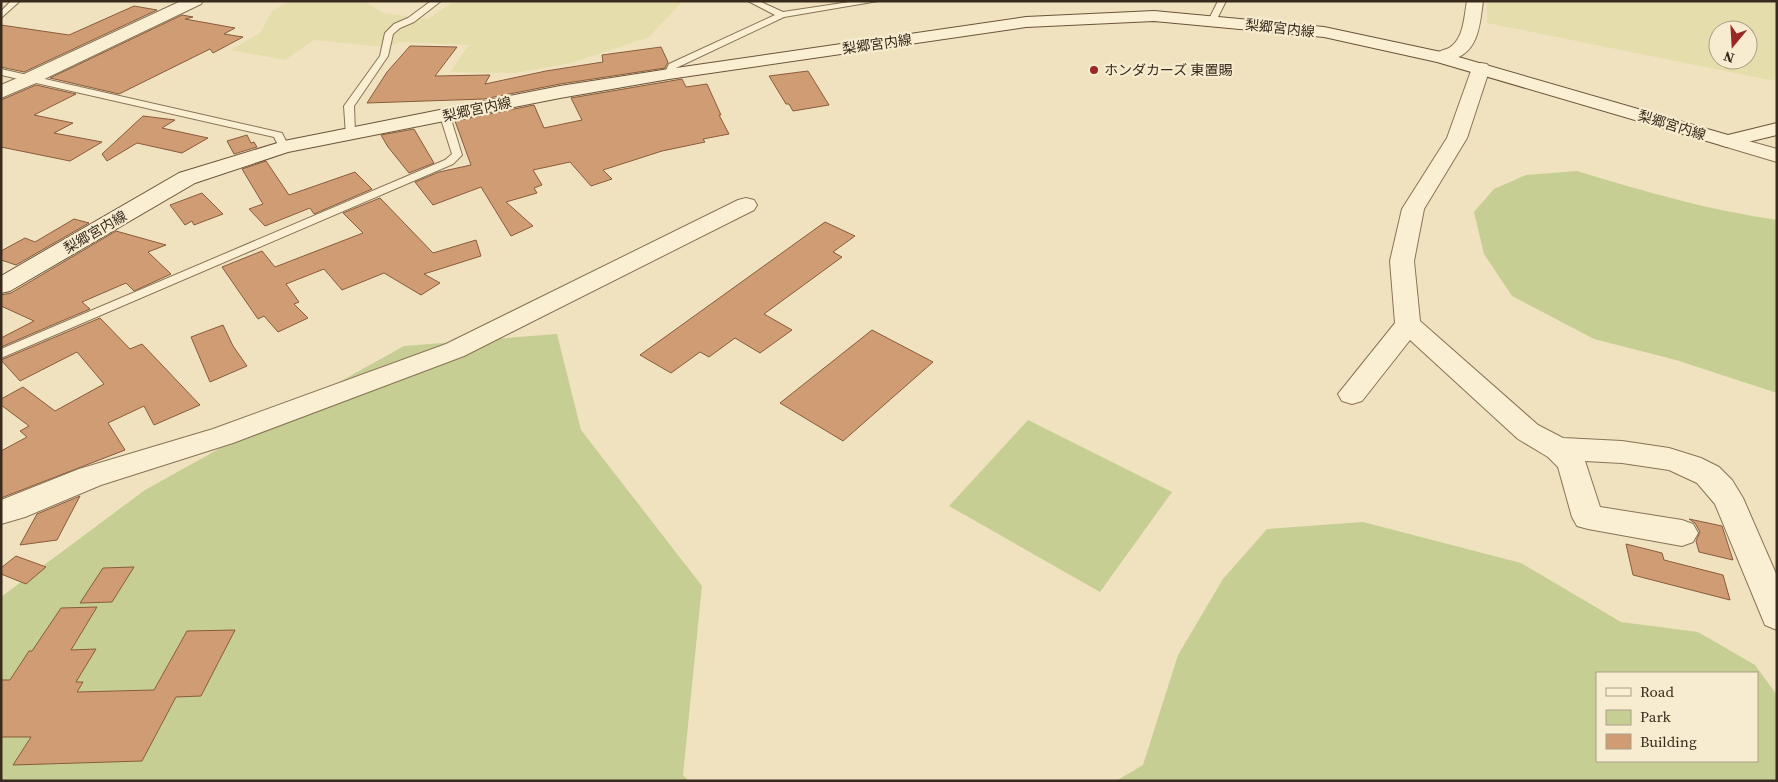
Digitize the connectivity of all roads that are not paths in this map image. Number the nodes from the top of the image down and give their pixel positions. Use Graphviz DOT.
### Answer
graph roads {
  1 [pos="16,1"];
  2 [pos="196,1"];
  3 [pos="437,1"];
  4 [pos="752,1"];
  5 [pos="874,1"];
  6 [pos="1222,1"];
  7 [pos="1475,1"];
  8 [pos="782,15"];
  9 [pos="1,16"];
  10 [pos="1212,21"];
  11 [pos="1441,57"];
  12 [pos="1481,68"];
  13 [pos="1,72"];
  14 [pos="669,74"];
  15 [pos="29,79"];
  16 [pos="1,92"];
  17 [pos="445,116"];
  18 [pos="1777,129"];
  19 [pos="350,133"];
  20 [pos="1728,141"];
  21 [pos="284,147"];
  22 [pos="1777,156"];
  23 [pos="746,205"];
  24 [pos="1,286"];
  25 [pos="1408,324"];
  26 [pos="1,354"];
  27 [pos="1352,394"];
  28 [pos="1558,449"];
  29 [pos="1,512"];
  30 [pos="1682,533"];
  31 [pos="1777,614"];
  1 -- 9 [label="lane"];
  2 -- 15 [label="street"];
  3 -- 19 [label="lane"];
  4 -- 8 [label="lane"];
  5 -- 8 [label="lane"];
  6 -- 10 [label="lane"];
  7 -- 11 [label="street"];
  8 -- 14 [label="lane"];
  10 -- 11 [label="street, 梨郷宮内線"];
  10 -- 14 [label="street, 梨郷宮内線"];
  11 -- 12 [label="street, 梨郷宮内線"];
  12 -- 20 [label="street, 梨郷宮内線"];
  12 -- 25 [label="street"];
  13 -- 15 [label="lane"];
  14 -- 17 [label="street, 梨郷宮内線"];
  15 -- 16 [label="street"];
  15 -- 21 [label="lane"];
  17 -- 19 [label="street, 梨郷宮内線"];
  17 -- 26 [label="lane"];
  18 -- 20 [label="street, 梨郷宮内線"];
  19 -- 21 [label="street, 梨郷宮内線"];
  20 -- 22 [label="street"];
  21 -- 24 [label="street, 梨郷宮内線"];
  23 -- 29 [label="street"];
  25 -- 27 [label="street"];
  25 -- 28 [label="street"];
  28 -- 30 [label="street"];
  28 -- 31 [label="street"];
}
